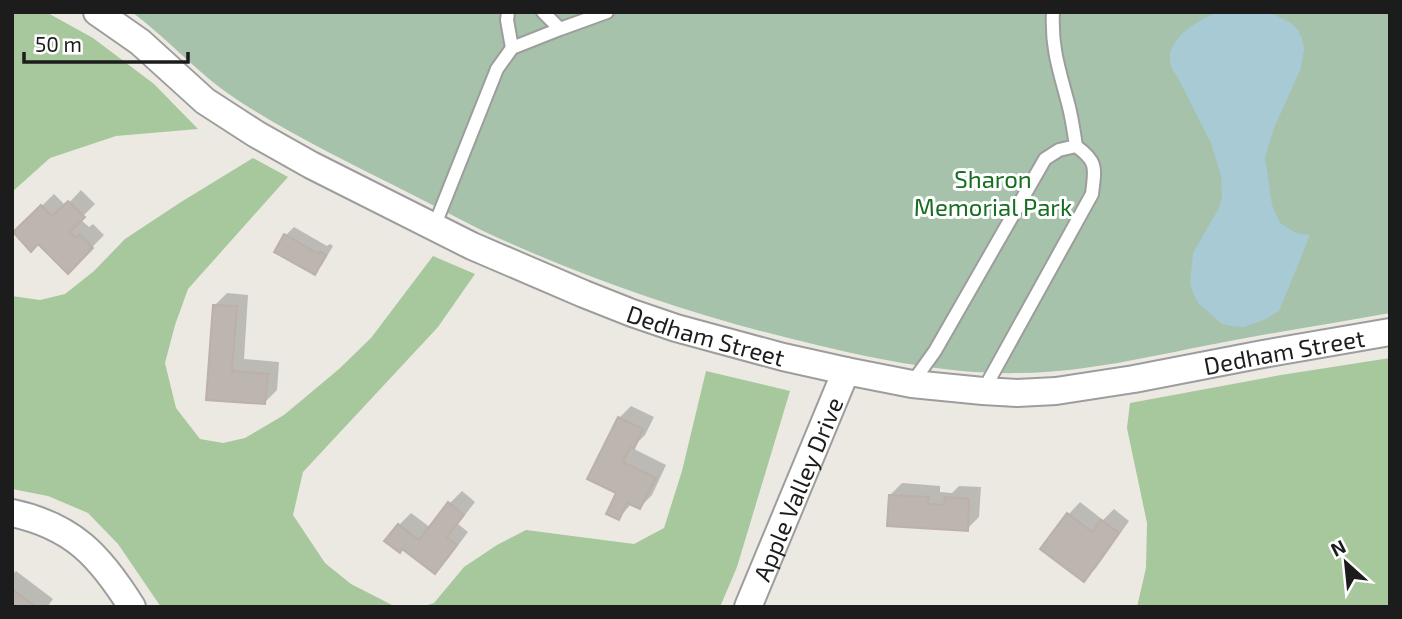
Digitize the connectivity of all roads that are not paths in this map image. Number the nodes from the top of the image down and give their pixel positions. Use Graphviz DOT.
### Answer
graph roads {
  1 [pos="97,12"];
  2 [pos="508,12"];
  3 [pos="544,12"];
  4 [pos="607,12"];
  5 [pos="1053,12"];
  6 [pos="560,29"];
  7 [pos="512,48"];
  8 [pos="1076,146"];
  9 [pos="435,227"];
  10 [pos="1390,332"];
  11 [pos="846,371"];
  12 [pos="912,384"];
  13 [pos="983,391"];
  14 [pos="12,513"];
  15 [pos="132,607"];
  16 [pos="748,607"];
  1 -- 9 [label="street, Dedham Street"];
  2 -- 7 [label="lane"];
  3 -- 6 [label="lane"];
  4 -- 6 [label="lane"];
  5 -- 8 [label="lane"];
  6 -- 7 [label="lane"];
  7 -- 9 [label="lane"];
  8 -- 12 [label="lane"];
  8 -- 13 [label="lane"];
  9 -- 11 [label="street, Dedham Street"];
  10 -- 13 [label="street, Dedham Street"];
  11 -- 12 [label="street, Dedham Street"];
  11 -- 16 [label="street, Apple Valley Drive"];
  12 -- 13 [label="street, Dedham Street"];
  14 -- 15 [label="street"];
}
